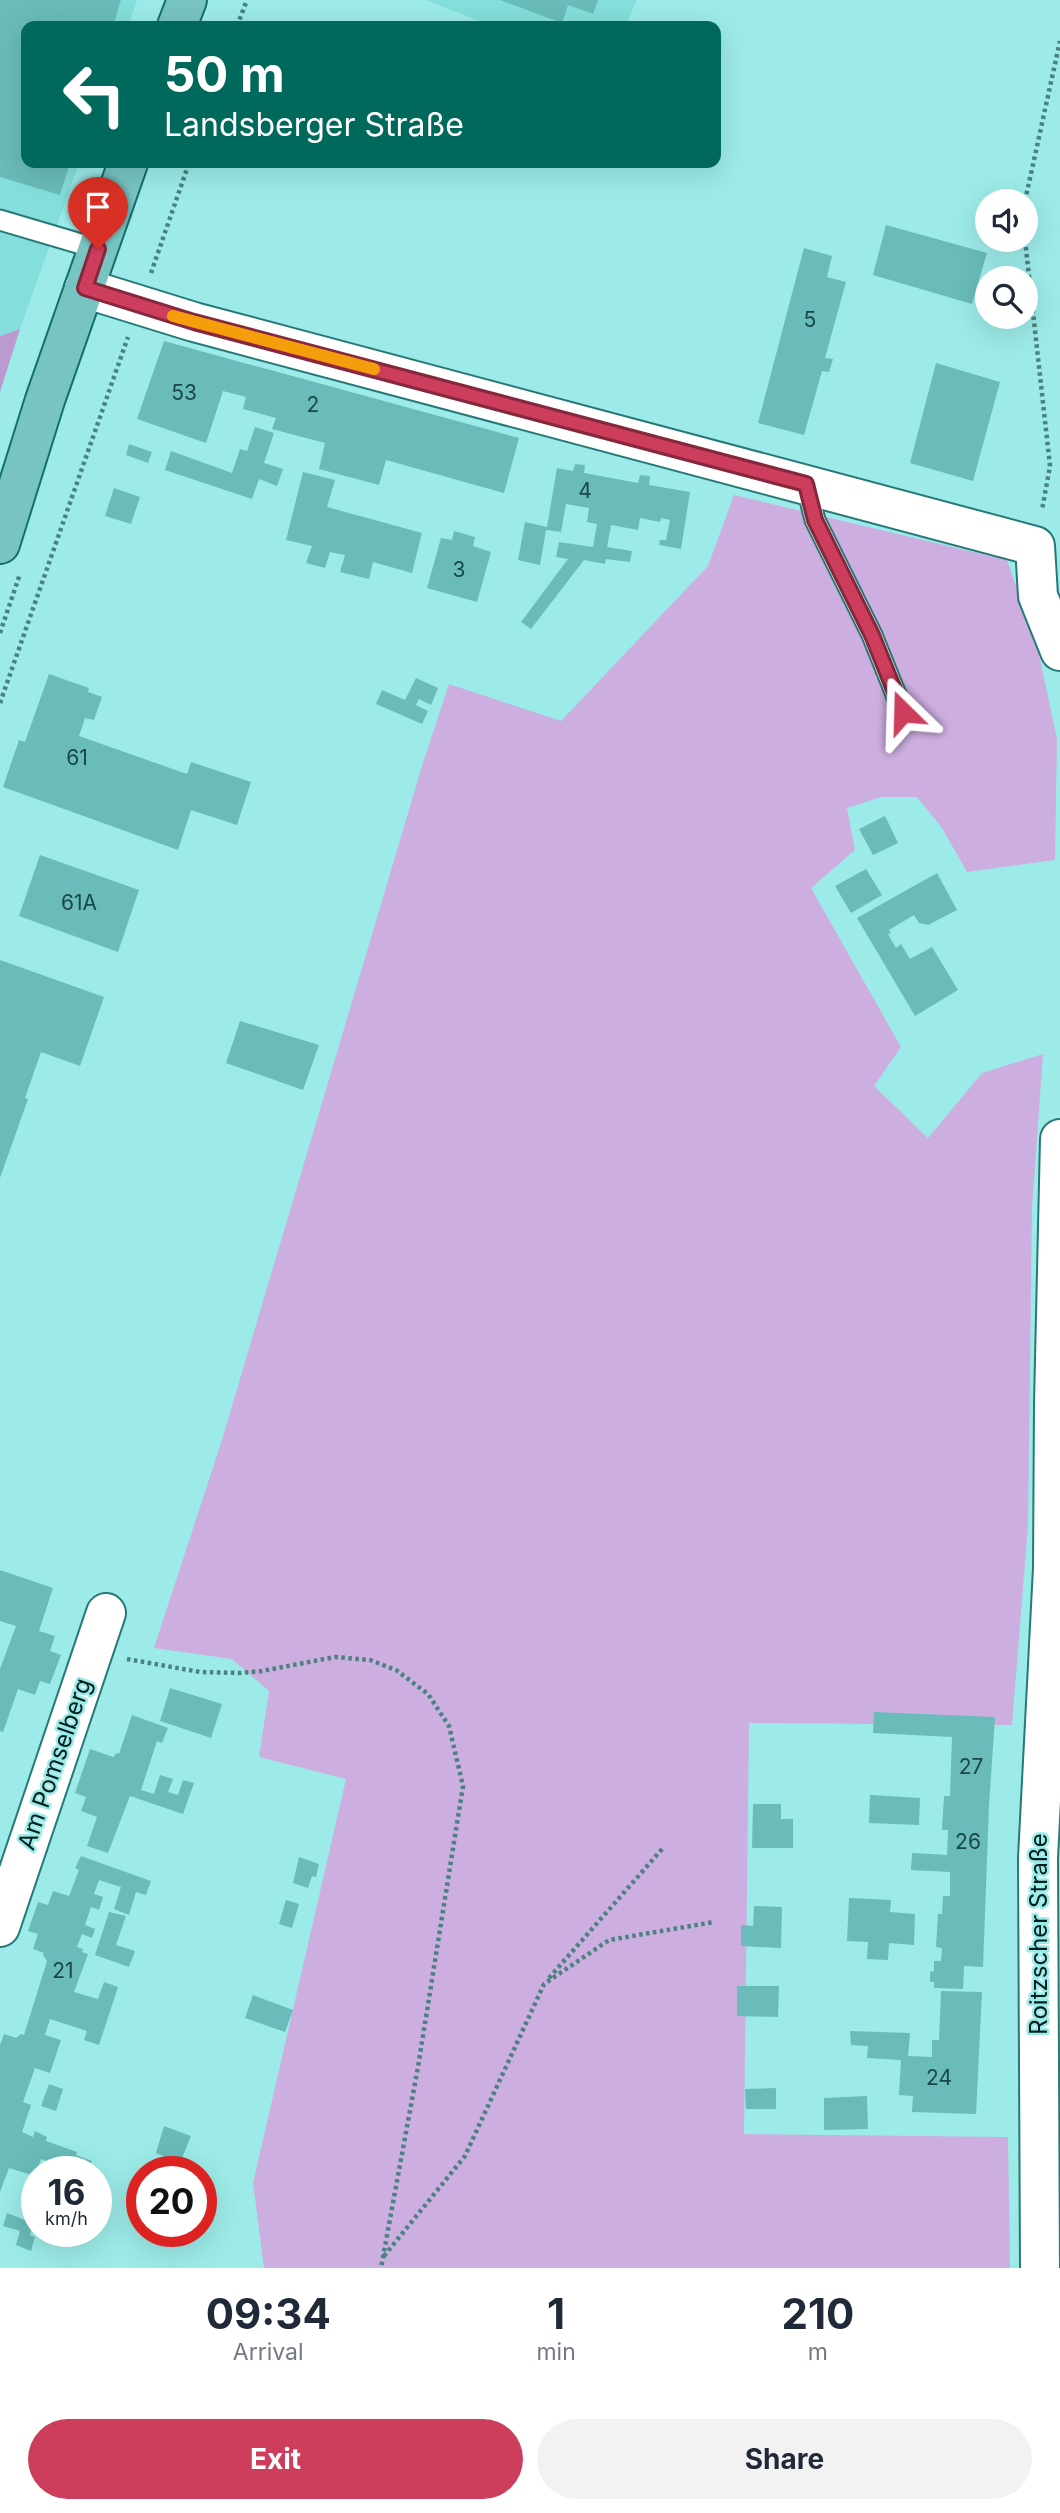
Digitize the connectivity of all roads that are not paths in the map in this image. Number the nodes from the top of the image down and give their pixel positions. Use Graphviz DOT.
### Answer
graph roads {
  1 [pos="187,0"];
  2 [pos="179,21"];
  3 [pos="126,168"];
  4 [pos="0,220"];
  5 [pos="98,249"];
  6 [pos="85,288"];
  7 [pos="806,484"];
  8 [pos="0,544"];
  9 [pos="1060,651"];
  10 [pos="903,712"];
  11 [pos="1060,1139"];
  12 [pos="106,1613"];
  13 [pos="2,1913"];
  14 [pos="1040,2268"];
  1 -- 2 [label="main road"];
  3 -- 5 [label="main road"];
  4 -- 5 [label="lane"];
  5 -- 6 [label="main road"];
  6 -- 7 [label="street"];
  6 -- 8 [label="main road"];
  7 -- 9 [label="street"];
  7 -- 10 [label="lane"];
  11 -- 14 [label="street, Roitzscher Straße"];
  12 -- 13 [label="street, Am Pomselberg"];
}
